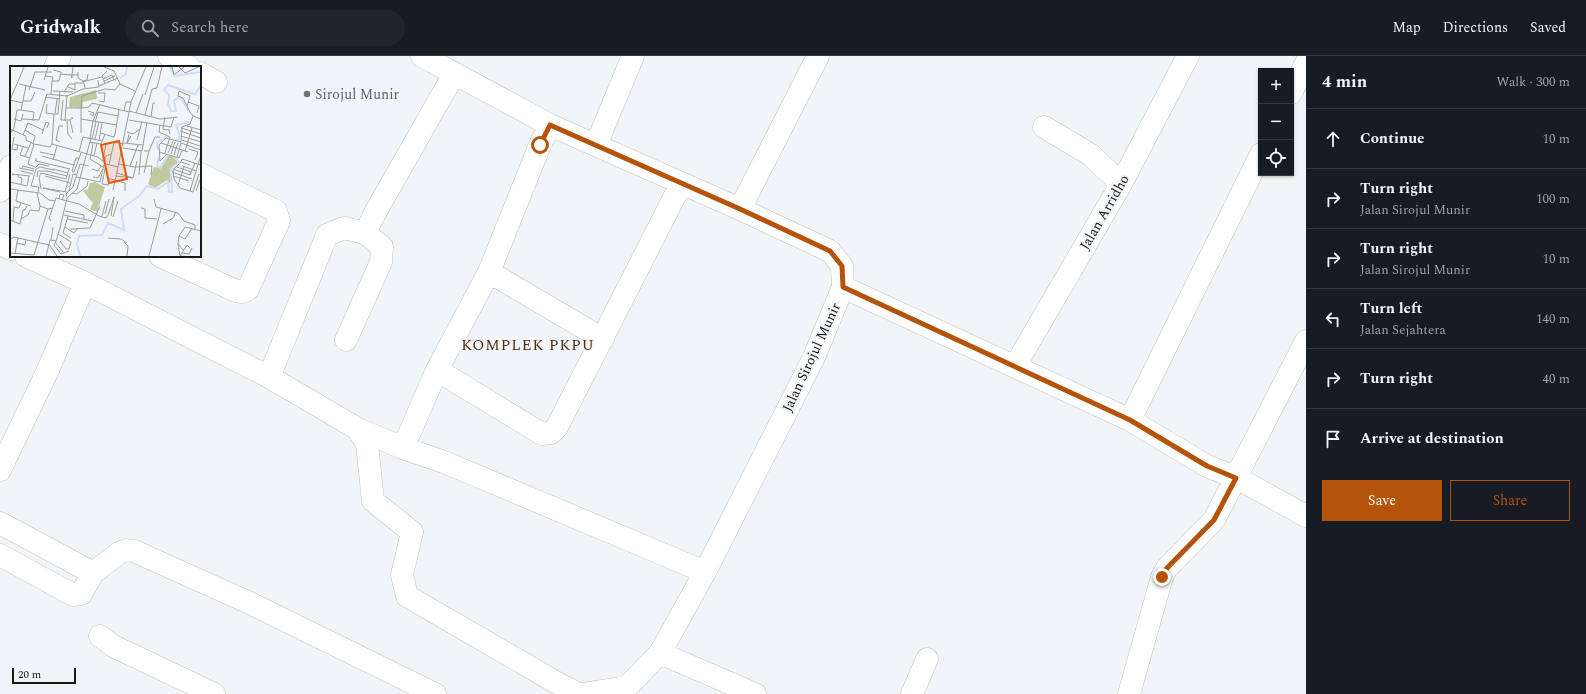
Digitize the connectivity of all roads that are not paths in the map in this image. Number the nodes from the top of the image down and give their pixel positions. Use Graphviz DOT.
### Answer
graph roads {
  1 [pos="60,56"];
  2 [pos="169,56"];
  3 [pos="422,56"];
  4 [pos="633,56"];
  5 [pos="818,56"];
  6 [pos="1188,56"];
  7 [pos="1306,63"];
  8 [pos="55,66"];
  9 [pos="187,66"];
  10 [pos="454,74"];
  11 [pos="1294,87"];
  12 [pos="550,125"];
  13 [pos="1044,127"];
  14 [pos="596,145"];
  15 [pos="1258,160"];
  16 [pos="201,174"];
  17 [pos="681,184"];
  18 [pos="1121,184"];
  19 [pos="740,209"];
  20 [pos="365,233"];
  21 [pos="0,244"];
  22 [pos="10,249"];
  23 [pos="28,257"];
  24 [pos="162,257"];
  25 [pos="489,272"];
  26 [pos="85,283"];
  27 [pos="843,287"];
  28 [pos="603,339"];
  29 [pos="346,340"];
  30 [pos="1306,341"];
  31 [pos="1015,366"];
  32 [pos="437,370"];
  33 [pos="269,377"];
  34 [pos="1130,420"];
  35 [pos="358,429"];
  36 [pos="403,448"];
  37 [pos="0,470"];
  38 [pos="1236,478"];
  39 [pos="1306,516"];
  40 [pos="0,523"];
  41 [pos="0,555"];
  42 [pos="705,572"];
  43 [pos="93,573"];
  44 [pos="100,636"];
  45 [pos="660,653"];
  46 [pos="927,659"];
  47 [pos="214,694"];
  48 [pos="435,694"];
  49 [pos="581,694"];
  50 [pos="756,694"];
  51 [pos="912,694"];
  52 [pos="1129,694"];
  1 -- 8 [label="street"];
  2 -- 9 [label="street"];
  3 -- 10 [label="street, Jalan Sirojul Munir"];
  4 -- 14 [label="street"];
  5 -- 19 [label="street"];
  6 -- 18 [label="street, Jalan Arridho"];
  7 -- 11 [label="street"];
  10 -- 12 [label="street, Jalan Sirojul Munir"];
  10 -- 20 [label="street"];
  12 -- 14 [label="street, Jalan Sirojul Munir"];
  12 -- 25 [label="street"];
  13 -- 18 [label="street"];
  14 -- 17 [label="street, Jalan Sirojul Munir"];
  15 -- 34 [label="street"];
  16 -- 24 [label="street"];
  17 -- 19 [label="street, Jalan Sirojul Munir"];
  17 -- 28 [label="street"];
  18 -- 31 [label="street, Jalan Arridho"];
  19 -- 27 [label="street, Jalan Sirojul Munir"];
  20 -- 29 [label="street"];
  20 -- 33 [label="street"];
  21 -- 22 [label="street"];
  23 -- 26 [label="street"];
  25 -- 28 [label="street"];
  25 -- 32 [label="street"];
  26 -- 33 [label="street"];
  26 -- 37 [label="street"];
  27 -- 31 [label="street"];
  27 -- 42 [label="street, Jalan Sirojul Munir"];
  28 -- 32 [label="street"];
  30 -- 38 [label="street"];
  31 -- 34 [label="street"];
  32 -- 36 [label="street"];
  33 -- 35 [label="street"];
  34 -- 38 [label="street"];
  35 -- 36 [label="street"];
  35 -- 49 [label="street"];
  36 -- 42 [label="street"];
  38 -- 39 [label="street"];
  38 -- 52 [label="street"];
  40 -- 43 [label="street"];
  41 -- 43 [label="street"];
  42 -- 45 [label="street, Jalan Sirojul Munir"];
  43 -- 48 [label="street"];
  44 -- 47 [label="street"];
  45 -- 49 [label="street, Jalan Sirojul Munir"];
  45 -- 50 [label="street"];
  46 -- 51 [label="street"];
}
